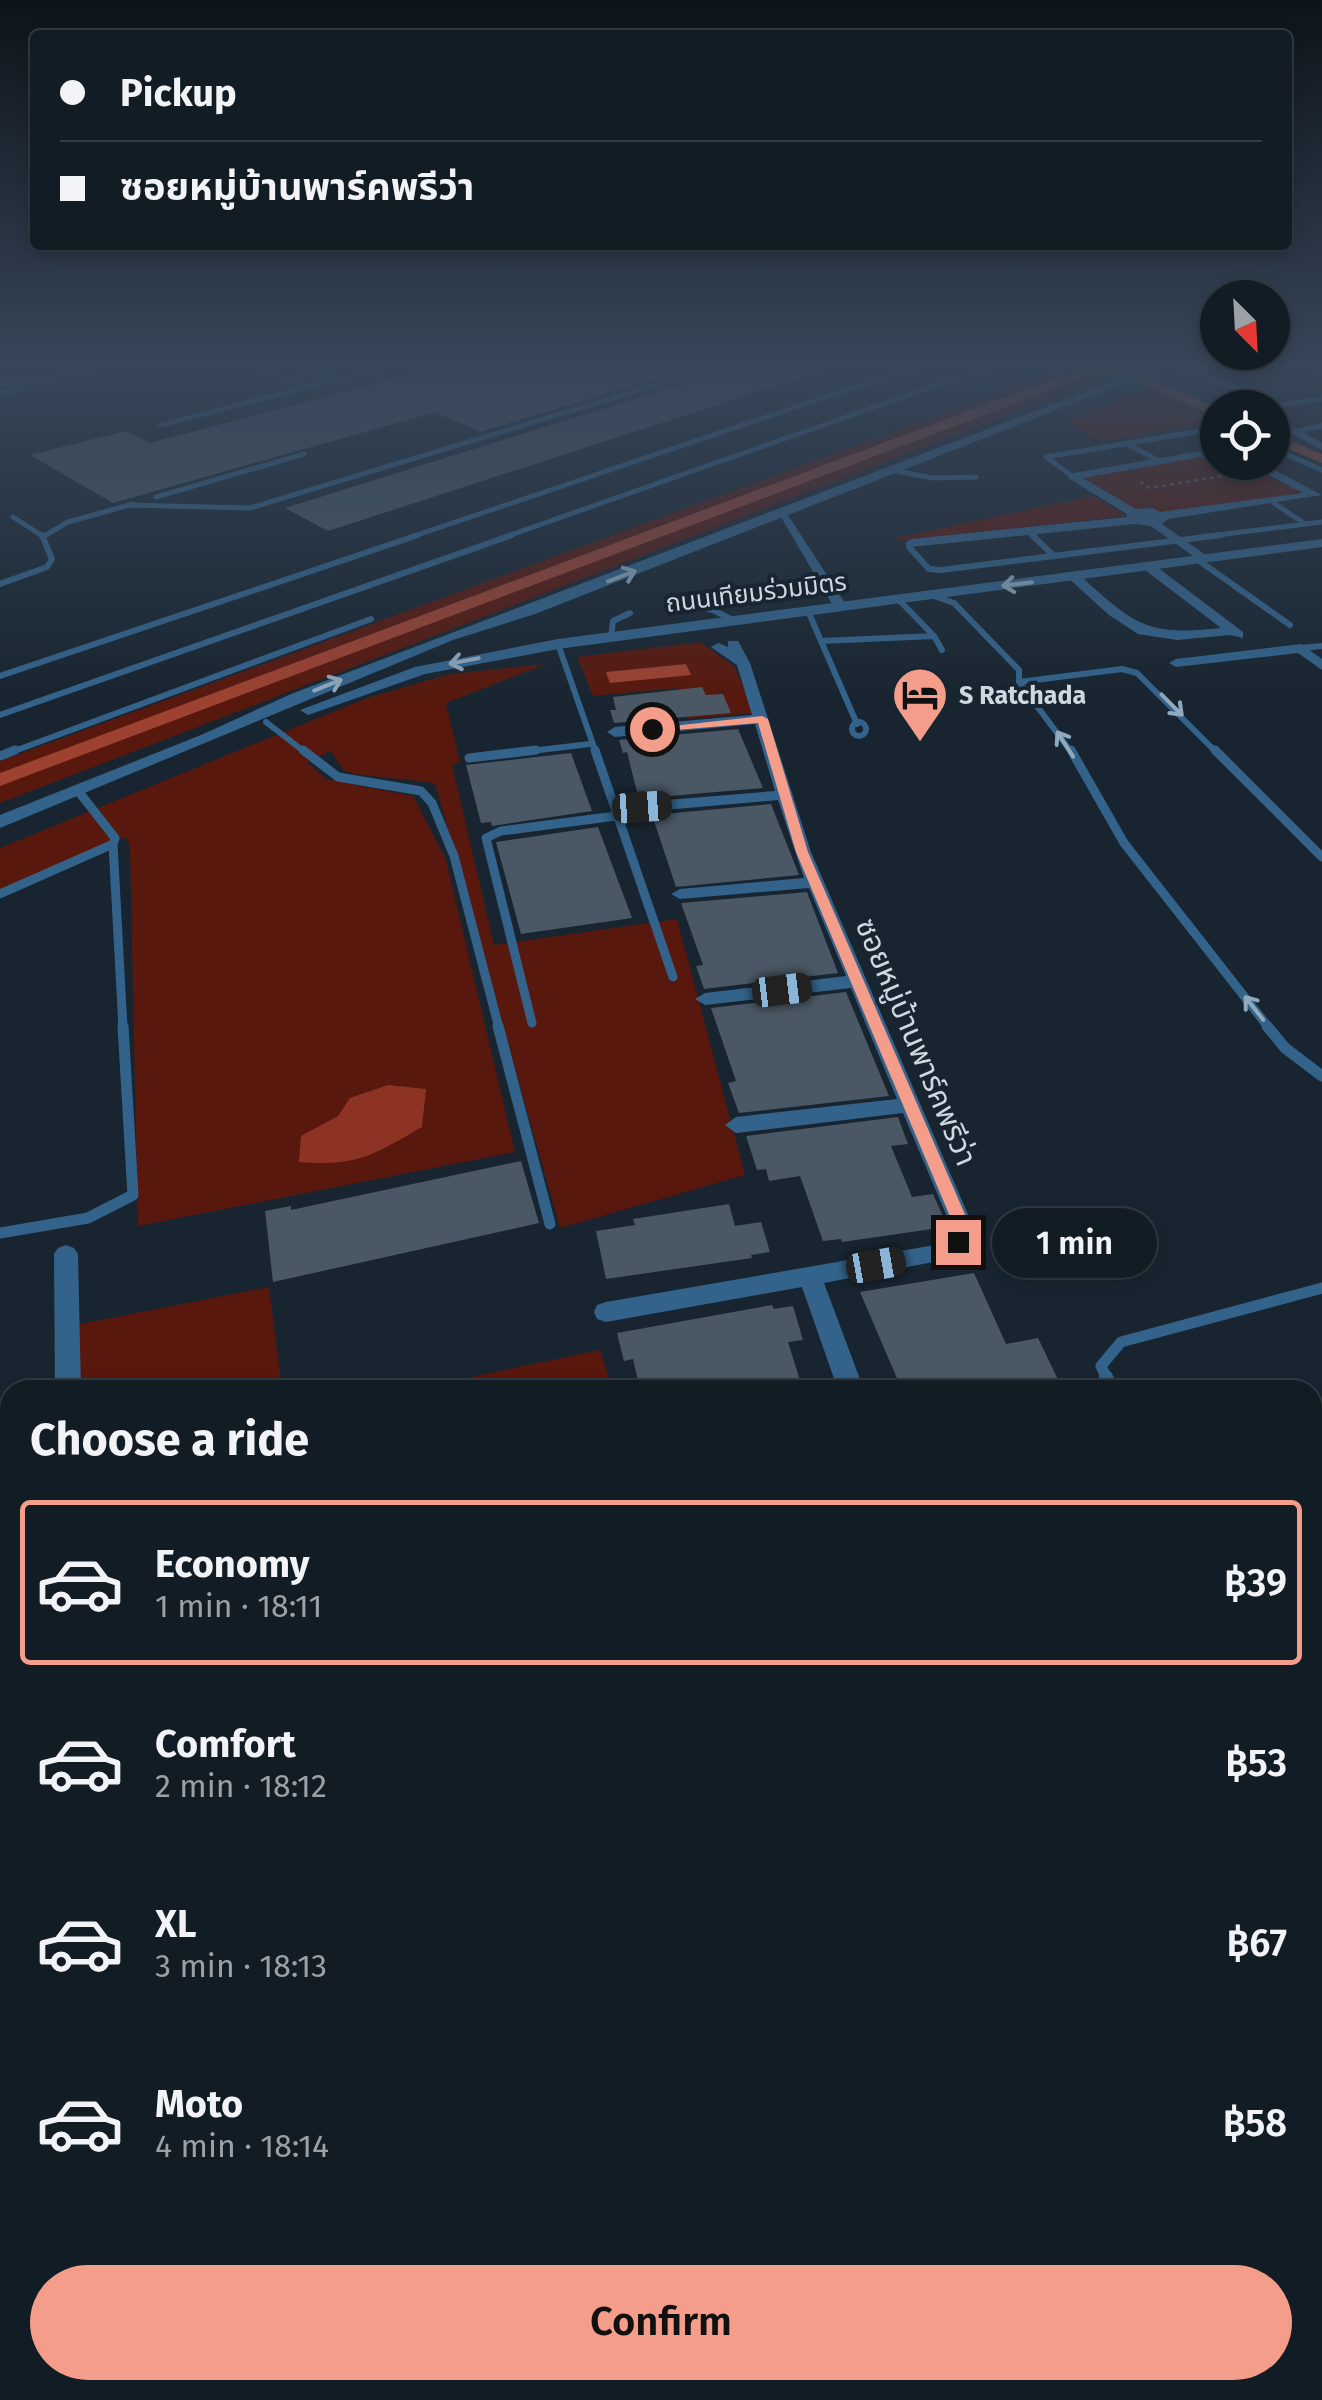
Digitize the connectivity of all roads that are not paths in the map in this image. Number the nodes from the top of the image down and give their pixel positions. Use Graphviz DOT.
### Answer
graph roads {
  1 [pos="218,479"];
  2 [pos="346,479"];
  3 [pos="583,479"];
  4 [pos="670,479"];
  5 [pos="875,479"];
  6 [pos="1077,479"];
  7 [pos="1289,480"];
  8 [pos="1319,494"];
  9 [pos="1274,503"];
  10 [pos="128,505"];
  11 [pos="782,515"];
  12 [pos="1135,516"];
  13 [pos="14,518"];
  14 [pos="1157,519"];
  15 [pos="1322,522"];
  16 [pos="1304,524"];
  17 [pos="1028,531"];
  18 [pos="44,536"];
  19 [pos="1178,540"];
  20 [pos="1322,543"];
  21 [pos="911,544"];
  22 [pos="1054,556"];
  23 [pos="1201,560"];
  24 [pos="1149,567"];
  25 [pos="1072,576"];
  26 [pos="0,584"];
  27 [pos="931,595"];
  28 [pos="898,599"];
  29 [pos="682,605"];
  30 [pos="840,606"];
  31 [pos="808,610"];
  32 [pos="530,611"];
  33 [pos="630,614"];
  34 [pos="371,619"];
  35 [pos="726,621"];
  36 [pos="700,624"];
  37 [pos="1290,625"];
  38 [pos="1233,631"];
  39 [pos="611,636"];
  40 [pos="934,636"];
  41 [pos="821,641"];
  42 [pos="558,644"];
  43 [pos="727,646"];
  44 [pos="1322,646"];
  45 [pos="1301,648"];
  46 [pos="942,650"];
  47 [pos="507,652"];
  48 [pos="1260,652"];
  49 [pos="1176,662"];
  50 [pos="1322,666"];
  51 [pos="0,676"];
  52 [pos="1018,682"];
  53 [pos="0,715"];
  54 [pos="762,719"];
  55 [pos="266,722"];
  56 [pos="857,724"];
  57 [pos="615,732"];
  58 [pos="207,738"];
  59 [pos="590,744"];
  60 [pos="0,756"];
  61 [pos="469,758"];
  62 [pos="79,792"];
  63 [pos="784,795"];
  64 [pos="642,807"];
  65 [pos="616,816"];
  66 [pos="0,822"];
  67 [pos="113,844"];
  68 [pos="1322,856"];
  69 [pos="815,882"];
  70 [pos="0,894"];
  71 [pos="680,894"];
  72 [pos="673,977"];
  73 [pos="858,981"];
  74 [pos="706,999"];
  75 [pos="532,1023"];
  76 [pos="1322,1076"];
  77 [pos="910,1104"];
  78 [pos="736,1125"];
  79 [pos="550,1224"];
  80 [pos="0,1233"];
  81 [pos="66,1254"];
  82 [pos="810,1276"];
  83 [pos="1322,1288"];
  84 [pos="606,1312"];
  85 [pos="68,1380"];
  86 [pos="847,1380"];
  87 [pos="1107,1380"];
  1 -- 10 [label="lane"];
  2 -- 10 [label="lane"];
  3 -- 51 [label="lane"];
  4 -- 53 [label="lane"];
  5 -- 11 [label="street, ถนนเทียมร่วมมิตร"];
  6 -- 12 [label="street"];
  7 -- 8 [label="street"];
  8 -- 9 [label="street"];
  9 -- 14 [label="street"];
  9 -- 16 [label="lane"];
  10 -- 18 [label="lane"];
  11 -- 30 [label="street"];
  32 -- 11 [label="street, ถนนเทียมร่วมมิตร, one-way"];
  12 -- 14 [label="street"];
  12 -- 17 [label="street"];
  13 -- 18 [label="lane"];
  14 -- 19 [label="street"];
  15 -- 16 [label="lane"];
  16 -- 19 [label="lane"];
  17 -- 21 [label="street"];
  17 -- 22 [label="lane"];
  18 -- 26 [label="lane"];
  19 -- 22 [label="lane"];
  19 -- 23 [label="street"];
  20 -- 23 [label="street, ถนนเทียมร่วมมิตร"];
  21 -- 22 [label="lane"];
  23 -- 24 [label="street, ถนนเทียมร่วมมิตร"];
  23 -- 37 [label="lane"];
  24 -- 25 [label="street, ถนนเทียมร่วมมิตร"];
  24 -- 38 [label="street"];
  25 -- 27 [label="street, ถนนเทียมร่วมมิตร, one-way"];
  25 -- 38 [label="street"];
  27 -- 28 [label="street, ถนนเทียมร่วมมิตร"];
  27 -- 52 [label="lane"];
  28 -- 30 [label="street, ถนนเทียมร่วมมิตร"];
  28 -- 40 [label="lane"];
  29 -- 35 [label="lane"];
  30 -- 31 [label="street, ถนนเทียมร่วมมิตร"];
  31 -- 35 [label="street, ถนนเทียมร่วมมิตร"];
  31 -- 41 [label="lane"];
  32 -- 47 [label="street"];
  58 -- 32 [label="street, ถนนเทียมร่วมมิตร, one-way"];
  33 -- 39 [label="lane"];
  34 -- 60 [label="lane"];
  35 -- 36 [label="street, ถนนเทียมร่วมมิตร"];
  35 -- 43 [label="street, ซอยหมู่บ้านพาร์คพรีว่า"];
  36 -- 39 [label="street, ถนนเทียมร่วมมิตร"];
  36 -- 43 [label="street, ซอยหมู่บ้านพาร์คพรีว่า"];
  38 -- 48 [label="street"];
  39 -- 42 [label="street, ถนนเทียมร่วมมิตร"];
  40 -- 41 [label="lane"];
  40 -- 46 [label="lane"];
  41 -- 56 [label="lane"];
  42 -- 47 [label="street, ถนนเทียมร่วมมิตร"];
  42 -- 59 [label="lane"];
  43 -- 54 [label="street, ซอยหมู่บ้านพาร์คพรีว่า"];
  44 -- 45 [label="lane"];
  45 -- 48 [label="street"];
  45 -- 50 [label="street"];
  47 -- 55 [label="street, ถนนเทียมร่วมมิตร, one-way"];
  48 -- 49 [label="street"];
  52 -- 68 [label="lane, one-way"];
  76 -- 52 [label="lane, one-way"];
  54 -- 57 [label="street"];
  54 -- 63 [label="street, ซอยหมู่บ้านพาร์คพรีว่า"];
  55 -- 58 [label="street, ถนนเทียมร่วมมิตร"];
  55 -- 79 [label="lane"];
  58 -- 62 [label="street, ถนนเทียมร่วมมิตร"];
  59 -- 61 [label="lane"];
  59 -- 65 [label="lane"];
  62 -- 66 [label="street, ถนนเทียมร่วมมิตร"];
  62 -- 67 [label="lane"];
  63 -- 64 [label="street"];
  63 -- 69 [label="street, ซอยหมู่บ้านพาร์คพรีว่า"];
  65 -- 72 [label="lane"];
  65 -- 75 [label="lane"];
  67 -- 70 [label="lane"];
  67 -- 80 [label="lane"];
  69 -- 71 [label="street"];
  69 -- 73 [label="street, ซอยหมู่บ้านพาร์คพรีว่า"];
  73 -- 74 [label="street"];
  73 -- 77 [label="street, ซอยหมู่บ้านพาร์คพรีว่า"];
  77 -- 78 [label="street"];
  77 -- 82 [label="street, ซอยหมู่บ้านพาร์คพรีว่า"];
  81 -- 85 [label="street"];
  82 -- 84 [label="street"];
  82 -- 86 [label="street"];
  83 -- 87 [label="lane"];
}
